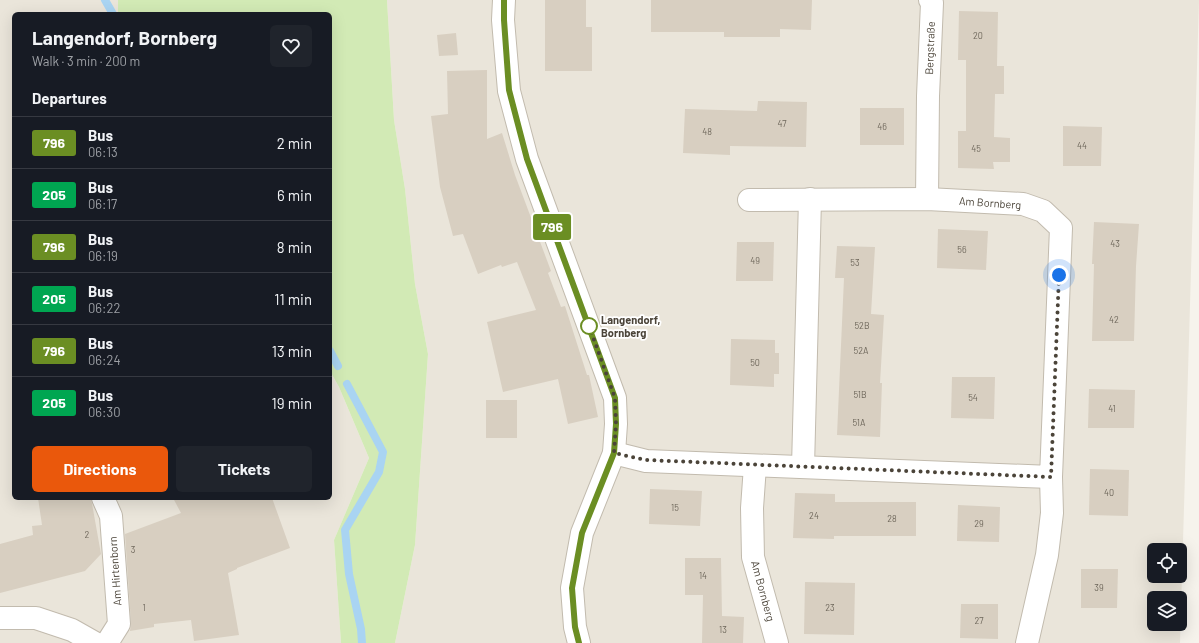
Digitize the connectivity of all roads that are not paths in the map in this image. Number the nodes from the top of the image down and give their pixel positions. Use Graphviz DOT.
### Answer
graph roads {
  1 [pos="504,0"];
  2 [pos="930,0"];
  3 [pos="810,199"];
  4 [pos="927,199"];
  5 [pos="749,200"];
  6 [pos="614,453"];
  7 [pos="755,466"];
  8 [pos="803,467"];
  9 [pos="1051,477"];
  10 [pos="104,500"];
  11 [pos="0,618"];
  12 [pos="96,643"];
  13 [pos="107,643"];
  14 [pos="579,643"];
  15 [pos="777,643"];
  16 [pos="1027,643"];
  1 -- 6 [label="street"];
  2 -- 4 [label="street, Bergstraße"];
  3 -- 4 [label="street, Am Bornberg"];
  3 -- 5 [label="street, Am Bornberg"];
  3 -- 8 [label="street"];
  4 -- 9 [label="street, Am Bornberg"];
  6 -- 7 [label="street"];
  6 -- 14 [label="street"];
  7 -- 8 [label="street"];
  7 -- 15 [label="street, Am Bornberg"];
  8 -- 9 [label="street"];
  9 -- 16 [label="street, Am Bornberg"];
  10 -- 13 [label="street, Am Hirtenborn"];
  11 -- 12 [label="street"];
}
